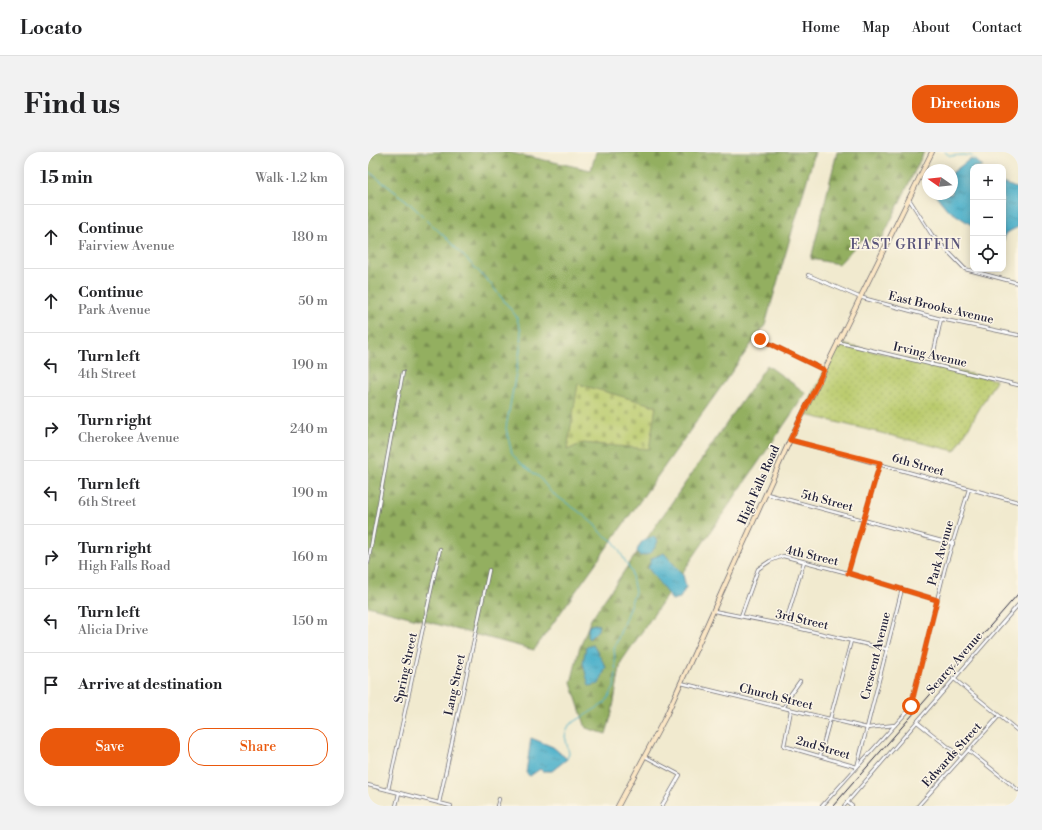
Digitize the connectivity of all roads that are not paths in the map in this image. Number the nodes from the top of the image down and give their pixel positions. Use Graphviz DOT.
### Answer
graph roads {
  1 [pos="932,152"];
  2 [pos="909,198"];
  3 [pos="808,274"];
  4 [pos="1018,283"];
  5 [pos="859,297"];
  6 [pos="941,319"];
  7 [pos="1018,335"];
  8 [pos="760,339"];
  9 [pos="837,342"];
  10 [pos="931,365"];
  11 [pos="824,370"];
  12 [pos="403,372"];
  13 [pos="1018,385"];
  14 [pos="790,440"];
  15 [pos="880,463"];
  16 [pos="969,489"];
  17 [pos="767,494"];
  18 [pos="1018,502"];
  19 [pos="862,520"];
  20 [pos="953,544"];
  21 [pos="440,549"];
  22 [pos="804,562"];
  23 [pos="368,563"];
  24 [pos="489,570"];
  25 [pos="848,573"];
  26 [pos="902,589"];
  27 [pos="937,600"];
  28 [pos="1018,605"];
  29 [pos="714,610"];
  30 [pos="741,616"];
  31 [pos="785,625"];
  32 [pos="851,641"];
  33 [pos="886,649"];
  34 [pos="953,678"];
  35 [pos="800,681"];
  36 [pos="681,683"];
  37 [pos="784,707"];
  38 [pos="792,710"];
  39 [pos="999,716"];
  40 [pos="830,720"];
  41 [pos="917,722"];
  42 [pos="895,725"];
  43 [pos="867,728"];
  44 [pos="1018,731"];
  45 [pos="968,750"];
  46 [pos="820,756"];
  47 [pos="646,757"];
  48 [pos="961,757"];
  49 [pos="857,767"];
  50 [pos="368,785"];
  51 [pos="388,790"];
  52 [pos="1018,790"];
  53 [pos="399,793"];
  54 [pos="499,799"];
  55 [pos="847,802"];
  56 [pos="439,803"];
  57 [pos="396,806"];
  58 [pos="451,806"];
  59 [pos="497,806"];
  60 [pos="618,806"];
  61 [pos="662,806"];
  62 [pos="822,806"];
  63 [pos="844,806"];
  64 [pos="852,806"];
  65 [pos="918,806"];
  1 -- 2 [label="street, High Falls Road"];
  2 -- 4 [label="street"];
  2 -- 5 [label="street, High Falls Road"];
  3 -- 5 [label="street, East Brooks Avenue"];
  5 -- 6 [label="street, East Brooks Avenue"];
  5 -- 9 [label="street, High Falls Road"];
  6 -- 7 [label="street, East Brooks Avenue"];
  6 -- 10 [label="street"];
  8 -- 11 [label="street"];
  9 -- 10 [label="street, Irving Avenue"];
  9 -- 11 [label="street, High Falls Road"];
  10 -- 13 [label="street, Irving Avenue"];
  11 -- 14 [label="street, High Falls Road"];
  12 -- 23 [label="street"];
  14 -- 15 [label="street, 6th Street"];
  14 -- 17 [label="street, High Falls Road"];
  15 -- 16 [label="street, 6th Street"];
  15 -- 19 [label="street"];
  16 -- 18 [label="street, 6th Street"];
  16 -- 20 [label="street, Park Avenue"];
  17 -- 19 [label="street, 5th Street"];
  17 -- 29 [label="street, High Falls Road"];
  19 -- 20 [label="street, 5th Street"];
  19 -- 25 [label="street"];
  20 -- 27 [label="street, Park Avenue"];
  21 -- 51 [label="street, Spring Street"];
  22 -- 25 [label="street, 4th Street"];
  22 -- 30 [label="street, 4th Street"];
  22 -- 31 [label="street"];
  24 -- 56 [label="street, Lang Street"];
  25 -- 26 [label="street, 4th Street"];
  26 -- 27 [label="street, 4th Street"];
  26 -- 33 [label="street, Crescent Avenue"];
  27 -- 42 [label="street, Park Avenue"];
  28 -- 34 [label="street, Searcy Avenue"];
  29 -- 30 [label="street, 3rd Street"];
  29 -- 36 [label="street, High Falls Road"];
  30 -- 31 [label="street, 3rd Street"];
  31 -- 32 [label="street, 3rd Street"];
  32 -- 33 [label="street, 3rd Street"];
  32 -- 40 [label="street"];
  33 -- 43 [label="street, Crescent Avenue"];
  34 -- 39 [label="street"];
  34 -- 41 [label="street, Searcy Avenue"];
  35 -- 37 [label="street"];
  36 -- 37 [label="street, Church Street"];
  36 -- 47 [label="street, High Falls Road"];
  37 -- 38 [label="street, Church Street"];
  38 -- 40 [label="street, Church Street"];
  38 -- 46 [label="street, 2nd Street"];
  39 -- 44 [label="street"];
  39 -- 45 [label="street, Edwards Street"];
  40 -- 43 [label="street, Church Street"];
  40 -- 46 [label="street"];
  41 -- 48 [label="street"];
  41 -- 55 [label="street, Searcy Avenue"];
  42 -- 43 [label="street, Church Street"];
  42 -- 49 [label="street, Park Avenue"];
  43 -- 49 [label="street, Crescent Avenue"];
  45 -- 48 [label="street, Edwards Street"];
  45 -- 52 [label="street"];
  46 -- 49 [label="street, 2nd Street"];
  47 -- 60 [label="street, High Falls Road"];
  47 -- 61 [label="street"];
  48 -- 65 [label="street, Edwards Street"];
  49 -- 62 [label="street, Park Avenue"];
  50 -- 51 [label="street"];
  51 -- 53 [label="street"];
  53 -- 56 [label="street"];
  53 -- 57 [label="street"];
  54 -- 59 [label="street"];
  55 -- 63 [label="street, Searcy Avenue"];
  55 -- 64 [label="street"];
  56 -- 58 [label="street"];
}
